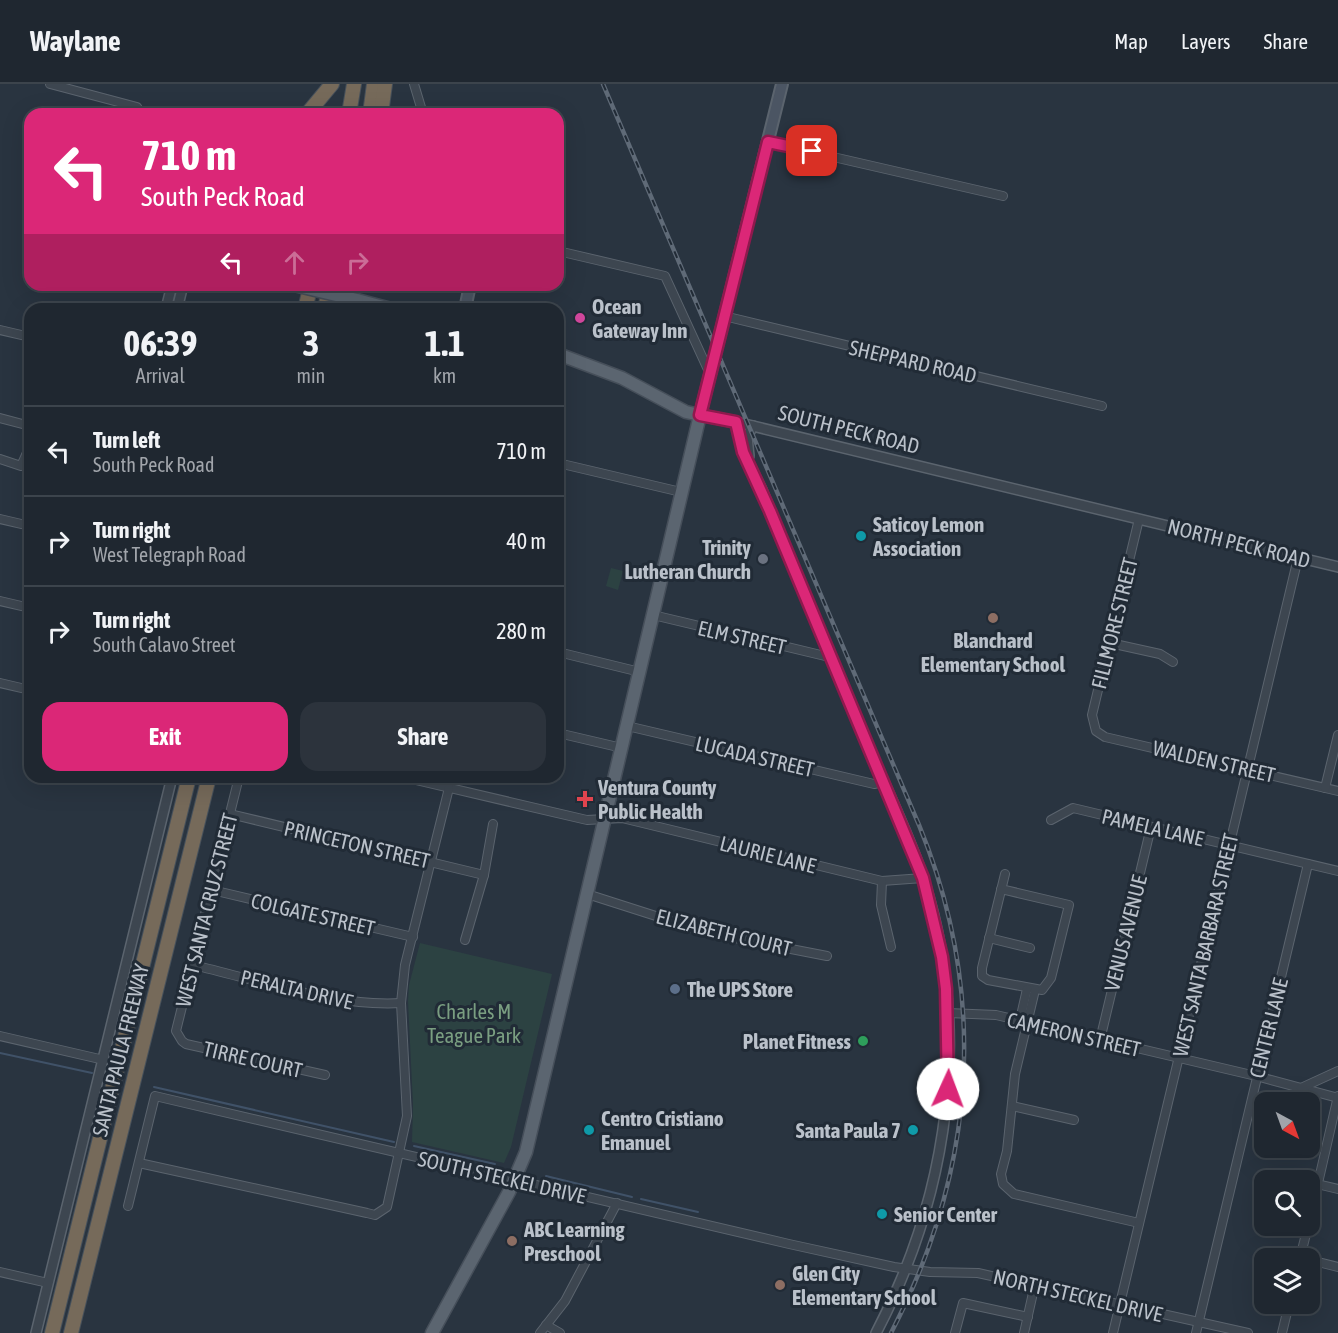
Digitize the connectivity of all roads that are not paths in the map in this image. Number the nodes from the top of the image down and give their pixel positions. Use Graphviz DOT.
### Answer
graph roads {
  1 [pos="50,84"];
  2 [pos="332,84"];
  3 [pos="354,84"];
  4 [pos="374,84"];
  5 [pos="385,84"];
  6 [pos="414,84"];
  7 [pos="782,84"];
  8 [pos="138,108"];
  9 [pos="312,108"];
  10 [pos="350,108"];
  11 [pos="371,108"];
  12 [pos="382,108"];
  13 [pos="421,108"];
  14 [pos="768,142"];
  15 [pos="1003,196"];
  16 [pos="564,252"];
  17 [pos="319,291"];
  18 [pos="368,303"];
  19 [pos="724,316"];
  20 [pos="0,330"];
  21 [pos="24,336"];
  22 [pos="564,356"];
  23 [pos="711,375"];
  24 [pos="1102,406"];
  25 [pos="700,415"];
  26 [pos="0,418"];
  27 [pos="736,422"];
  28 [pos="24,424"];
  29 [pos="753,426"];
  30 [pos="0,459"];
  31 [pos="24,459"];
  32 [pos="564,465"];
  33 [pos="751,470"];
  34 [pos="681,492"];
  35 [pos="0,519"];
  36 [pos="1139,519"];
  37 [pos="24,525"];
  38 [pos="1298,558"];
  39 [pos="1338,567"];
  40 [pos="0,601"];
  41 [pos="24,607"];
  42 [pos="653,615"];
  43 [pos="1110,643"];
  44 [pos="564,653"];
  45 [pos="831,655"];
  46 [pos="1173,662"];
  47 [pos="640,672"];
  48 [pos="0,683"];
  49 [pos="24,689"];
  50 [pos="627,726"];
  51 [pos="1093,727"];
  52 [pos="564,734"];
  53 [pos="1338,735"];
  54 [pos="622,748"];
  55 [pos="1247,769"];
  56 [pos="883,782"];
  57 [pos="171,783"];
  58 [pos="188,783"];
  59 [pos="208,783"];
  60 [pos="238,783"];
  61 [pos="428,783"];
  62 [pos="449,788"];
  63 [pos="1325,788"];
  64 [pos="1338,791"];
  65 [pos="230,814"];
  66 [pos="604,818"];
  67 [pos="1051,820"];
  68 [pos="492,824"];
  69 [pos="1151,827"];
  70 [pos="1229,846"];
  71 [pos="431,862"];
  72 [pos="1308,864"];
  73 [pos="1338,871"];
  74 [pos="1005,874"];
  75 [pos="484,875"];
  76 [pos="923,878"];
  77 [pos="882,880"];
  78 [pos="1001,889"];
  79 [pos="212,890"];
  80 [pos="587,894"];
  81 [pos="413,937"];
  82 [pos="989,938"];
  83 [pos="465,940"];
  84 [pos="891,947"];
  85 [pos="1030,948"];
  86 [pos="827,956"];
  87 [pos="193,965"];
  88 [pos="1031,990"];
  89 [pos="401,1003"];
  90 [pos="948,1013"];
  91 [pos="1027,1023"];
  92 [pos="0,1036"];
  93 [pos="1100,1040"];
  94 [pos="182,1041"];
  95 [pos="1178,1059"];
  96 [pos="104,1060"];
  97 [pos="1338,1071"];
  98 [pos="325,1075"];
  99 [pos="1256,1076"];
  100 [pos="1301,1088"];
  101 [pos="1338,1097"];
  102 [pos="1012,1106"];
  103 [pos="1074,1120"];
  104 [pos="400,1154"];
  105 [pos="139,1163"];
  106 [pos="1320,1172"];
  107 [pos="515,1179"];
  108 [pos="1320,1185"];
  109 [pos="1338,1189"];
  110 [pos="617,1203"];
  111 [pos="129,1206"];
  112 [pos="1139,1223"];
  113 [pos="1320,1262"];
  114 [pos="1338,1267"];
  115 [pos="907,1268"];
  116 [pos="0,1272"];
  117 [pos="48,1283"];
  118 [pos="1035,1284"];
  119 [pos="1120,1304"];
  120 [pos="1287,1314"];
  121 [pos="1028,1317"];
  122 [pos="1199,1322"];
  123 [pos="546,1325"];
  124 [pos="36,1333"];
  125 [pos="52,1333"];
  126 [pos="71,1333"];
  127 [pos="432,1333"];
  128 [pos="540,1333"];
  129 [pos="560,1333"];
  130 [pos="876,1333"];
  131 [pos="955,1333"];
  132 [pos="1024,1333"];
  133 [pos="1113,1333"];
  134 [pos="1196,1333"];
  135 [pos="1248,1333"];
  136 [pos="1282,1333"];
  1 -- 8 [label="street"];
  2 -- 9 [label="highway"];
  3 -- 10 [label="highway"];
  4 -- 11 [label="highway"];
  5 -- 12 [label="highway"];
  6 -- 13 [label="street"];
  7 -- 14 [label="main road"];
  14 -- 15 [label="street"];
  14 -- 19 [label="main road"];
  16 -- 23 [label="street"];
  17 -- 18 [label="main road, bridge"];
  19 -- 23 [label="main road"];
  19 -- 24 [label="street, SHEPPARD ROAD"];
  20 -- 21 [label="street"];
  22 -- 25 [label="main road, SOUTH PECK ROAD"];
  23 -- 25 [label="main road"];
  25 -- 27 [label="main road, SOUTH PECK ROAD"];
  25 -- 34 [label="main road"];
  26 -- 28 [label="street"];
  27 -- 29 [label="street, SOUTH PECK ROAD"];
  27 -- 33 [label="street"];
  29 -- 33 [label="street"];
  29 -- 36 [label="street, SOUTH PECK ROAD"];
  30 -- 31 [label="street"];
  32 -- 34 [label="street"];
  33 -- 45 [label="street"];
  34 -- 42 [label="main road"];
  35 -- 37 [label="street"];
  36 -- 38 [label="street, NORTH PECK ROAD"];
  36 -- 43 [label="street, FILLMORE STREET"];
  38 -- 39 [label="street, NORTH PECK ROAD"];
  38 -- 55 [label="street, WEST SANTA BARBARA STREET"];
  40 -- 41 [label="street"];
  42 -- 45 [label="street, ELM STREET"];
  42 -- 47 [label="main road"];
  43 -- 46 [label="street"];
  43 -- 51 [label="street, FILLMORE STREET"];
  44 -- 47 [label="street"];
  45 -- 56 [label="street"];
  47 -- 50 [label="main road"];
  48 -- 49 [label="street"];
  50 -- 54 [label="main road"];
  50 -- 56 [label="street, LUCADA STREET"];
  51 -- 55 [label="street, WALDEN STREET"];
  52 -- 54 [label="street"];
  53 -- 63 [label="street"];
  54 -- 66 [label="main road"];
  55 -- 63 [label="street, WALDEN STREET"];
  55 -- 70 [label="street, WEST SANTA BARBARA STREET"];
  56 -- 76 [label="street"];
  57 -- 96 [label="street"];
  58 -- 125 [label="highway, SANTA PAULA FREEWAY"];
  59 -- 126 [label="highway, SANTA PAULA FREEWAY"];
  60 -- 65 [label="street, WEST SANTA CRUZ STREET"];
  61 -- 62 [label="street, LAURIE LANE"];
  62 -- 66 [label="street, LAURIE LANE"];
  62 -- 71 [label="street"];
  63 -- 64 [label="street, WALDEN STREET"];
  65 -- 71 [label="street, PRINCETON STREET"];
  65 -- 79 [label="street, WEST SANTA CRUZ STREET"];
  66 -- 77 [label="street, LAURIE LANE"];
  66 -- 80 [label="main road"];
  67 -- 69 [label="street, PAMELA LANE"];
  68 -- 75 [label="street"];
  69 -- 70 [label="street, PAMELA LANE"];
  69 -- 93 [label="street, VENUS AVENUE"];
  70 -- 72 [label="street, PAMELA LANE"];
  70 -- 95 [label="street, WEST SANTA BARBARA STREET"];
  71 -- 75 [label="street, PRINCETON STREET"];
  71 -- 81 [label="street"];
  72 -- 73 [label="street, PAMELA LANE"];
  72 -- 99 [label="street, CENTER LANE"];
  74 -- 78 [label="street"];
  75 -- 83 [label="street"];
  76 -- 77 [label="street, LAURIE LANE"];
  76 -- 90 [label="street"];
  77 -- 84 [label="street"];
  78 -- 82 [label="street"];
  78 -- 88 [label="street"];
  79 -- 81 [label="street, COLGATE STREET"];
  79 -- 87 [label="street, WEST SANTA CRUZ STREET"];
  80 -- 86 [label="street, ELIZABETH COURT"];
  80 -- 107 [label="main road"];
  81 -- 89 [label="street"];
  82 -- 85 [label="street"];
  82 -- 88 [label="street"];
  87 -- 89 [label="street, PERALTA DRIVE"];
  87 -- 94 [label="street, WEST SANTA CRUZ STREET"];
  88 -- 91 [label="street"];
  89 -- 104 [label="street"];
  90 -- 91 [label="street, CAMERON STREET"];
  90 -- 115 [label="street"];
  91 -- 93 [label="street, CAMERON STREET"];
  91 -- 102 [label="street"];
  92 -- 96 [label="street"];
  93 -- 95 [label="street, CAMERON STREET"];
  94 -- 98 [label="street, TIRRE COURT"];
  95 -- 99 [label="street, CAMERON STREET"];
  95 -- 112 [label="street, WEST SANTA BARBARA STREET"];
  96 -- 117 [label="street"];
  97 -- 100 [label="street"];
  99 -- 100 [label="street, CAMERON STREET"];
  99 -- 122 [label="street, CENTER LANE"];
  100 -- 101 [label="street, CAMERON STREET"];
  101 -- 106 [label="street"];
  102 -- 103 [label="street"];
  102 -- 112 [label="street"];
  104 -- 105 [label="street, SOUTH STECKEL DRIVE"];
  104 -- 105 [label="street"];
  104 -- 107 [label="street, SOUTH STECKEL DRIVE"];
  105 -- 111 [label="street"];
  107 -- 110 [label="street, SOUTH STECKEL DRIVE"];
  107 -- 127 [label="main road"];
  108 -- 109 [label="street"];
  110 -- 115 [label="street, SOUTH STECKEL DRIVE"];
  110 -- 123 [label="street"];
  112 -- 119 [label="street, WEST SANTA BARBARA STREET"];
  113 -- 114 [label="street"];
  115 -- 118 [label="street, NORTH STECKEL DRIVE"];
  115 -- 130 [label="street"];
  116 -- 117 [label="street"];
  117 -- 124 [label="street"];
  118 -- 119 [label="street, NORTH STECKEL DRIVE"];
  118 -- 121 [label="street"];
  119 -- 122 [label="street, NORTH STECKEL DRIVE"];
  119 -- 133 [label="street, WEST SANTA BARBARA STREET"];
  120 -- 136 [label="street"];
  121 -- 131 [label="street"];
  121 -- 132 [label="street"];
  122 -- 134 [label="street, CENTER LANE"];
  122 -- 135 [label="street, NORTH STECKEL DRIVE"];
  123 -- 128 [label="street"];
  123 -- 129 [label="street"];
}
